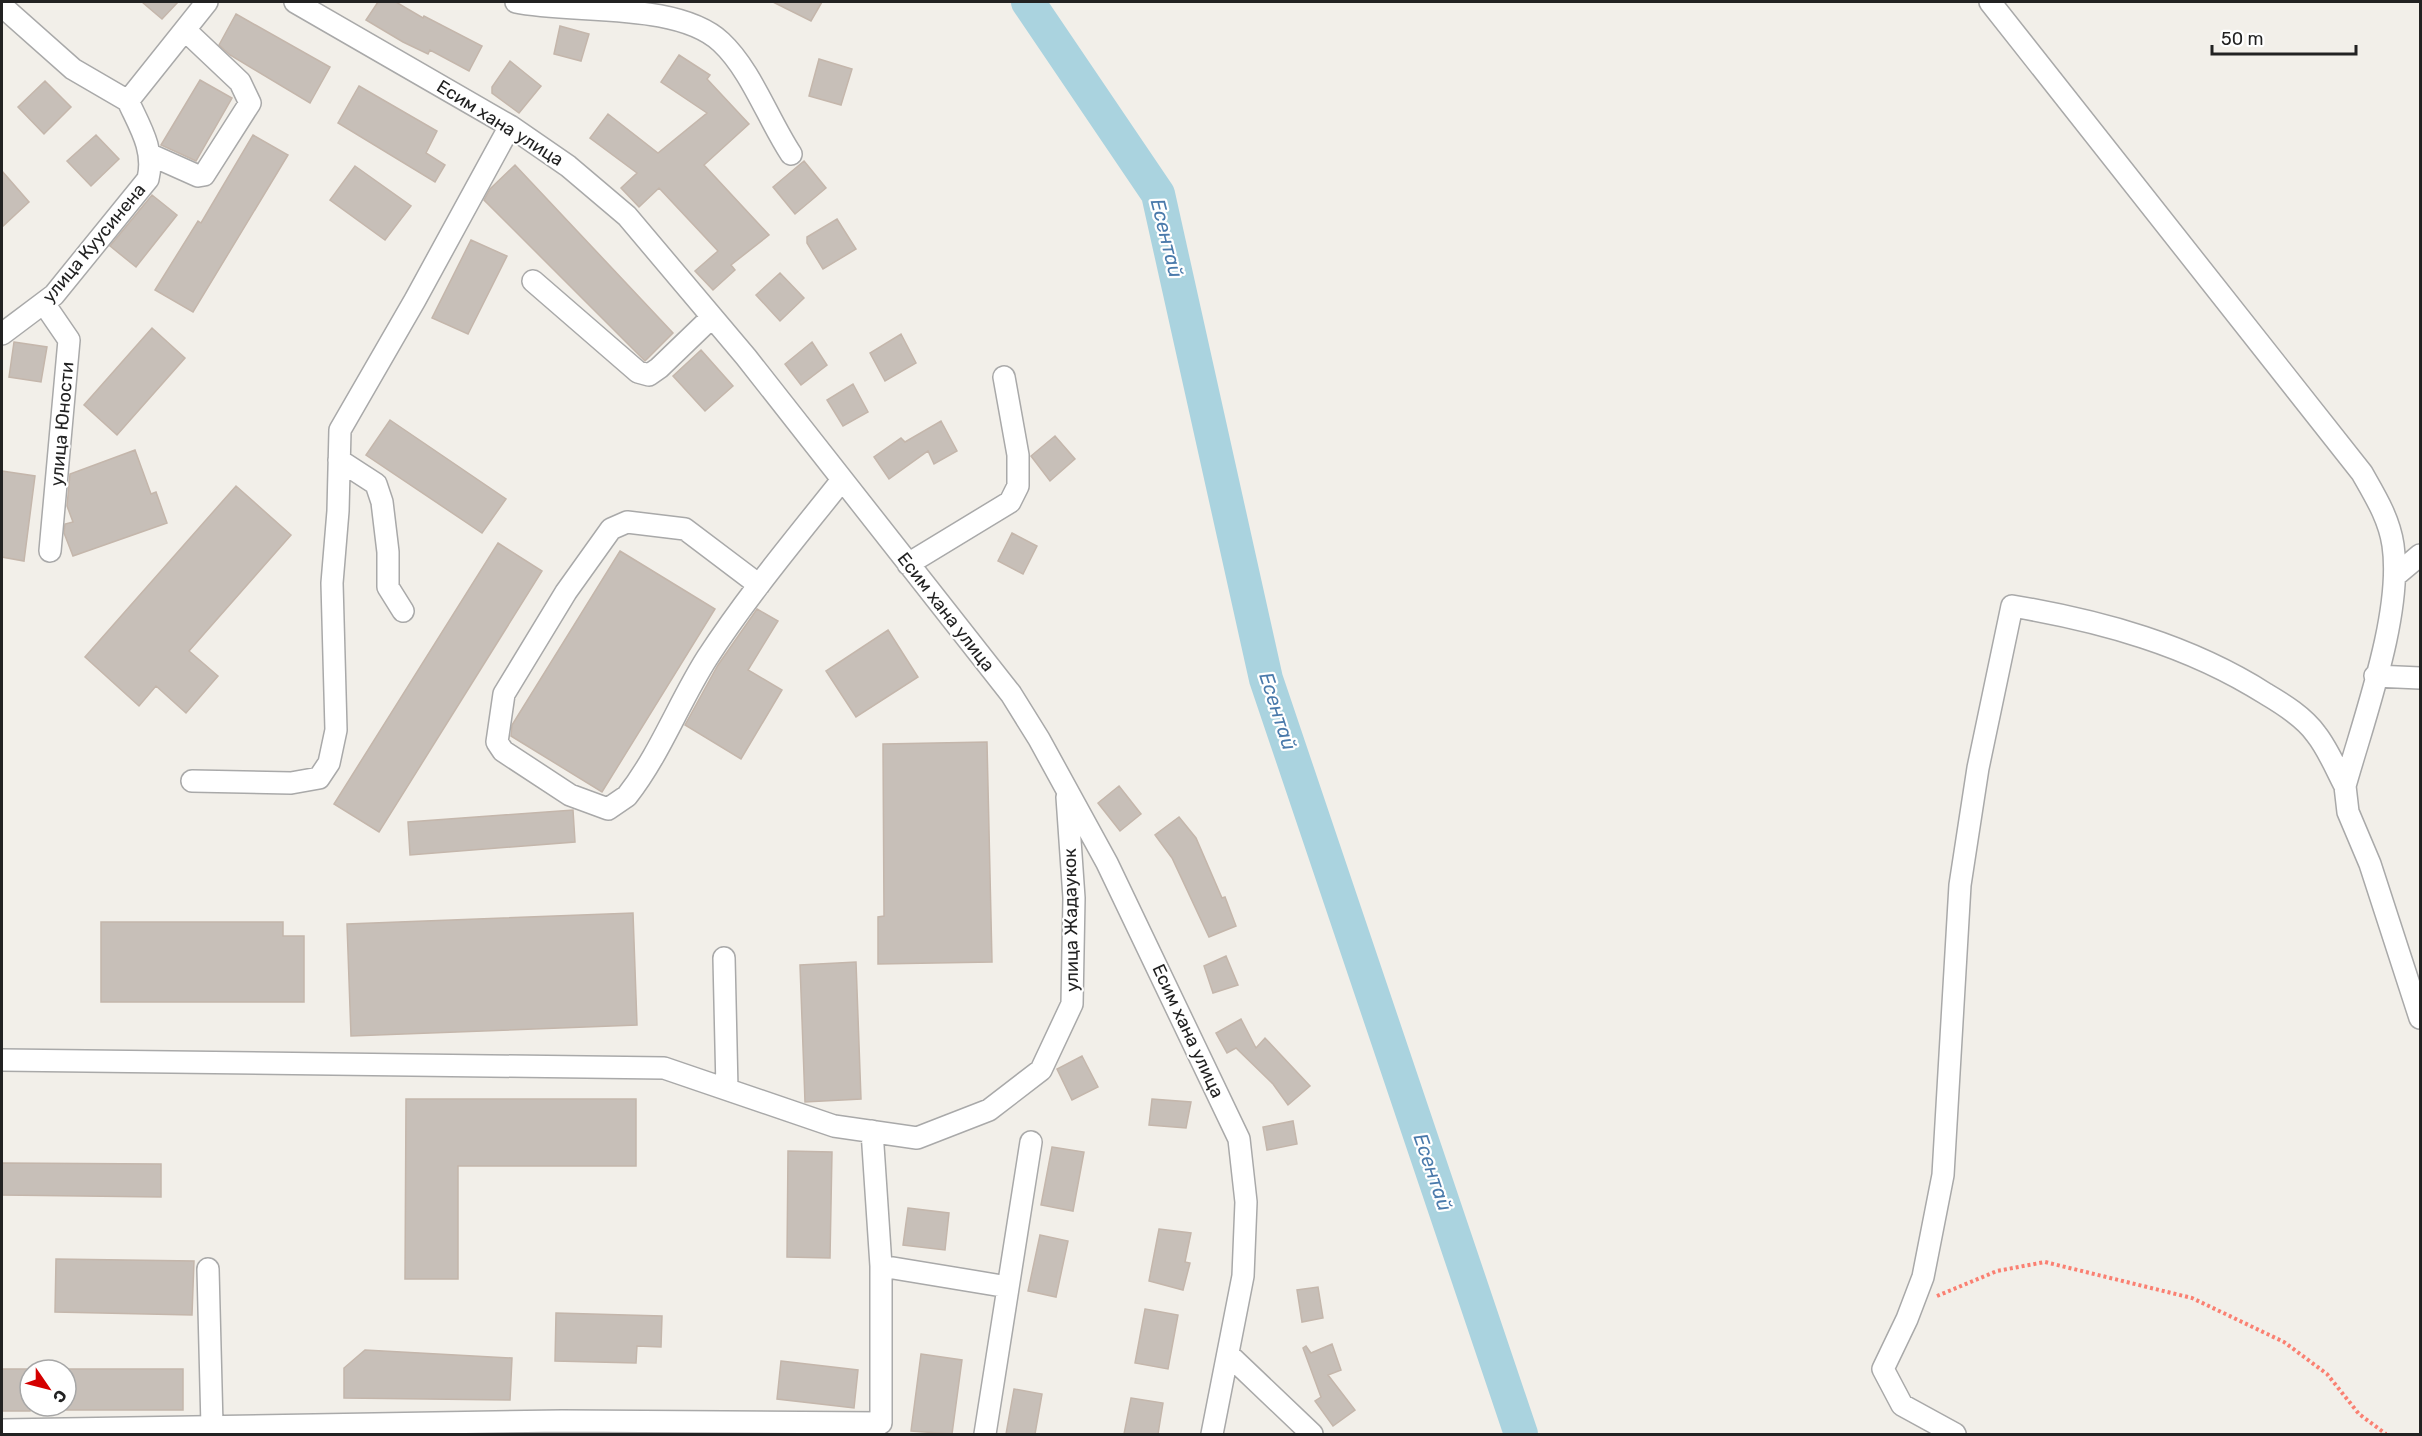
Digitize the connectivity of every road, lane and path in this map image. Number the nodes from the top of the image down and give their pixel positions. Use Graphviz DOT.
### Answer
graph roads {
  1 [pos="207,2"];
  2 [pos="295,2"];
  3 [pos="516,2"];
  4 [pos="1990,2"];
  5 [pos="2,6"];
  6 [pos="185,30"];
  7 [pos="128,101"];
  8 [pos="510,126"];
  9 [pos="791,154"];
  10 [pos="151,155"];
  11 [pos="533,281"];
  12 [pos="45,305"];
  13 [pos="712,317"];
  14 [pos="2,334"];
  15 [pos="1004,377"];
  16 [pos="339,460"];
  17 [pos="842,480"];
  18 [pos="50,551"];
  19 [pos="2421,555"];
  20 [pos="908,564"];
  21 [pos="2395,576"];
  22 [pos="759,585"];
  23 [pos="404,611"];
  24 [pos="2375,676"];
  25 [pos="2421,678"];
  26 [pos="192,782"];
  27 [pos="2345,786"];
  28 [pos="1067,790"];
  29 [pos="724,958"];
  30 [pos="2417,994"];
  31 [pos="2421,1018"];
  32 [pos="2,1060"];
  33 [pos="727,1089"];
  34 [pos="872,1131"];
  35 [pos="1031,1142"];
  36 [pos="881,1266"];
  37 [pos="208,1269"];
  38 [pos="1008,1287"];
  39 [pos="1907,1319"];
  40 [pos="1228,1354"];
  41 [pos="212,1426"];
  42 [pos="2,1430"];
  43 [pos="985,1434"];
  44 [pos="1212,1434"];
  45 [pos="1312,1434"];
  46 [pos="1955,1434"];
  47 [pos="2386,1434"];
  1 -- 6 [label="street"];
  2 -- 8 [label="street, Есим хана улица"];
  3 -- 9 [label="street"];
  4 -- 21 [label="street"];
  5 -- 7 [label="street"];
  6 -- 7 [label="street"];
  6 -- 10 [label="street"];
  7 -- 10 [label="street"];
  8 -- 13 [label="street, Есим хана улица"];
  8 -- 16 [label="street"];
  10 -- 12 [label="street, улица Куусинена"];
  11 -- 13 [label="street"];
  12 -- 14 [label="street, улица Куусинена"];
  12 -- 18 [label="street, улица Юности"];
  13 -- 17 [label="street, Есим хана улица"];
  15 -- 20 [label="street"];
  16 -- 23 [label="street"];
  16 -- 26 [label="street"];
  17 -- 20 [label="street, Есим хана улица"];
  17 -- 22 [label="street"];
  19 -- 21 [label="street"];
  20 -- 28 [label="street, Есим хана улица"];
  21 -- 24 [label="street"];
  22 -- 22 [label="street"];
  24 -- 25 [label="street"];
  24 -- 27 [label="street"];
  27 -- 30 [label="street"];
  27 -- 39 [label="street"];
  28 -- 34 [label="street, улица Жадаукок"];
  28 -- 40 [label="street, Есим хана улица"];
  29 -- 33 [label="street"];
  30 -- 31 [label="street"];
  32 -- 33 [label="street, улица Жадаукок"];
  33 -- 34 [label="street, улица Жадаукок"];
  34 -- 36 [label="street"];
  35 -- 38 [label="street"];
  36 -- 38 [label="street"];
  36 -- 41 [label="street"];
  37 -- 41 [label="street"];
  38 -- 43 [label="street"];
  39 -- 46 [label="street"];
  39 -- 47 [label="path"];
  40 -- 44 [label="street, Есим хана улица"];
  40 -- 45 [label="street"];
  41 -- 42 [label="street"];
}
